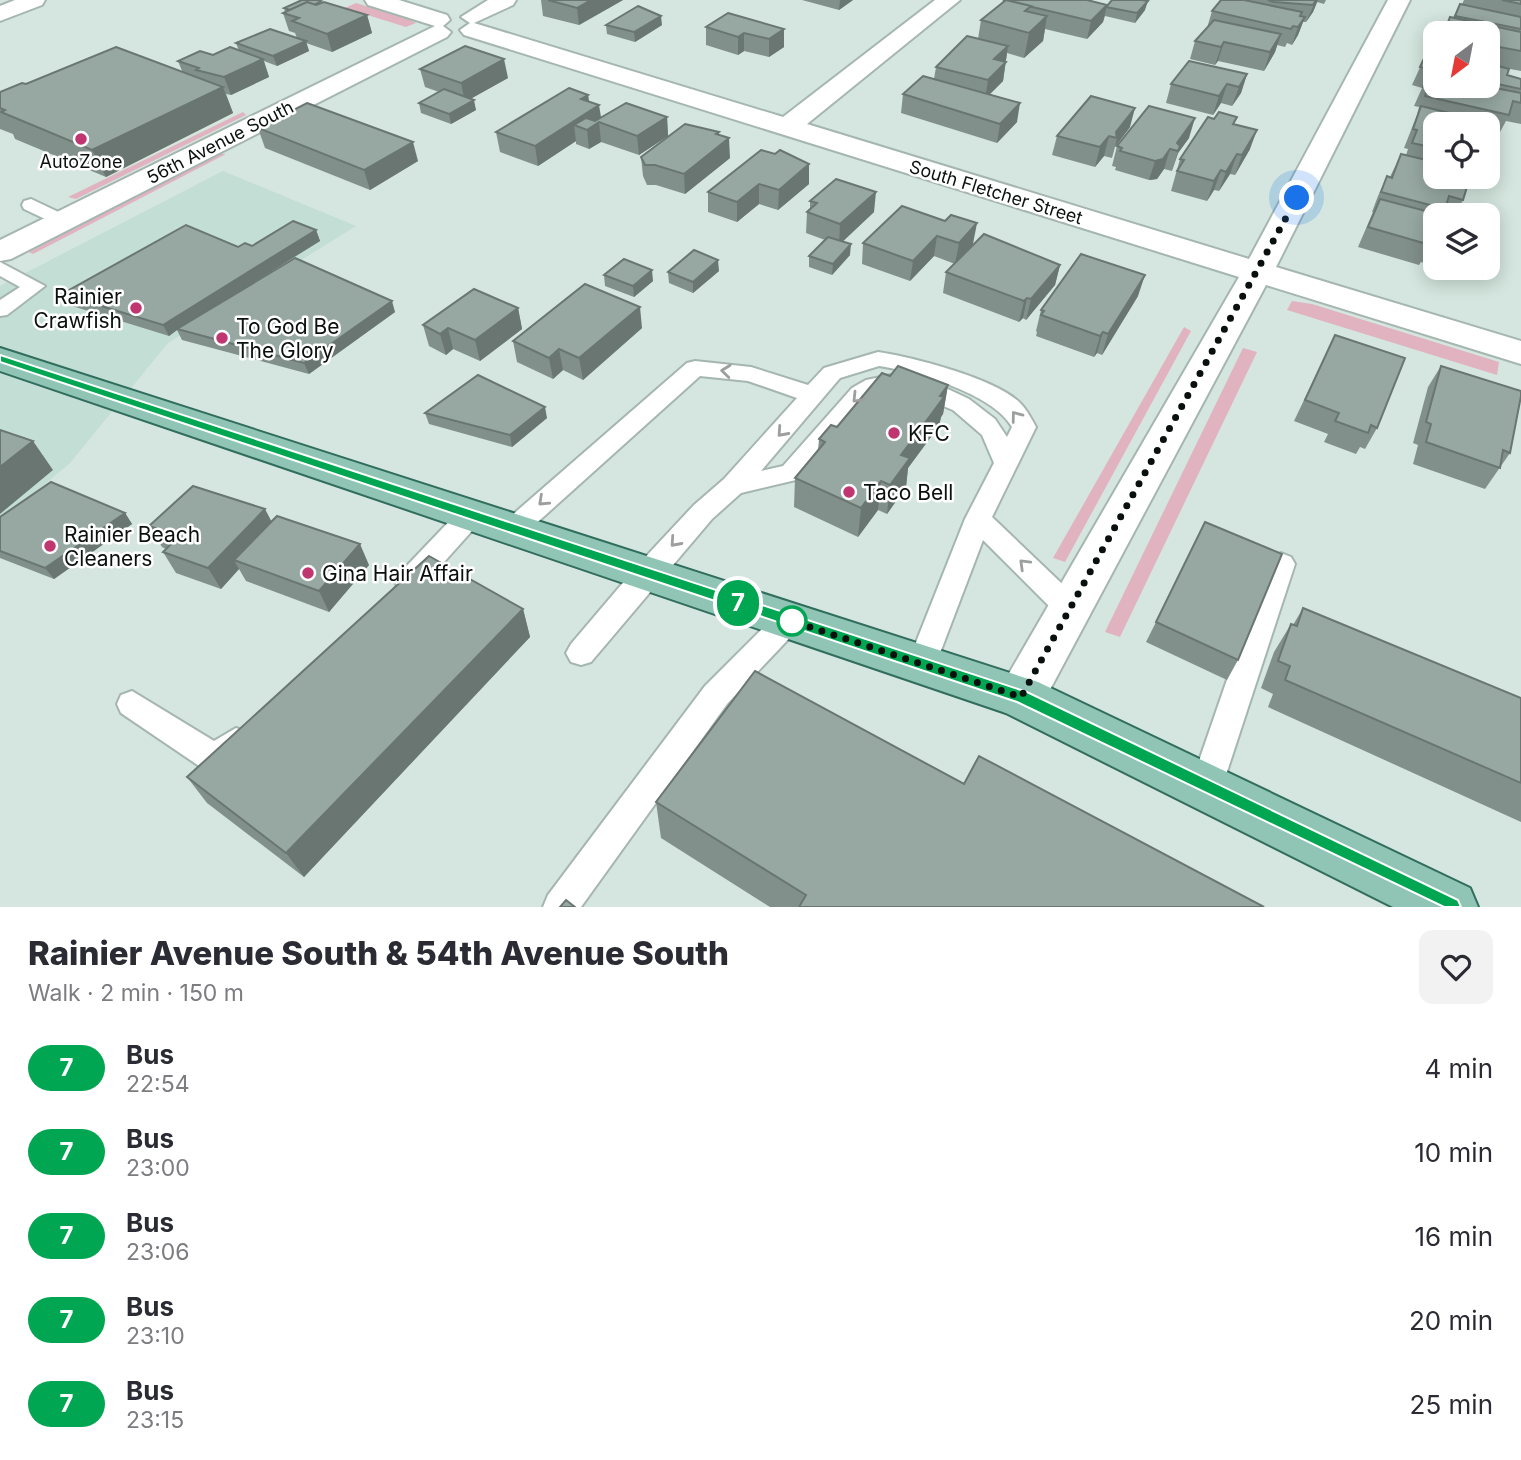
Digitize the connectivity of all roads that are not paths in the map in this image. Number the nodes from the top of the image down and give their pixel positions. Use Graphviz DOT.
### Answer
graph roads {
  1 [pos="376,0"];
  2 [pos="505,0"];
  3 [pos="949,0"];
  4 [pos="1398,0"];
  5 [pos="33,1"];
  6 [pos="0,14"];
  7 [pos="472,23"];
  8 [pos="439,26"];
  9 [pos="788,126"];
  10 [pos="31,205"];
  11 [pos="62,221"];
  12 [pos="0,252"];
  13 [pos="0,268"];
  14 [pos="1255,273"];
  15 [pos="0,310"];
  16 [pos="1521,353"];
  17 [pos="0,359"];
  18 [pos="815,396"];
  19 [pos="1006,463"];
  20 [pos="733,486"];
  21 [pos="470,516"];
  22 [pos="978,519"];
  23 [pos="512,530"];
  24 [pos="1281,564"];
  25 [pos="648,573"];
  26 [pos="392,600"];
  27 [pos="1070,609"];
  28 [pos="789,620"];
  29 [pos="581,653"];
  30 [pos="922,665"];
  31 [pos="1021,697"];
  32 [pos="132,704"];
  33 [pos="255,725"];
  34 [pos="1206,787"];
  35 [pos="560,907"];
  36 [pos="1451,907"];
  1 -- 8 [label="street"];
  2 -- 7 [label="street"];
  3 -- 9 [label="street"];
  4 -- 14 [label="street"];
  5 -- 6 [label="street"];
  7 -- 8 [label="street"];
  7 -- 9 [label="street, South Fletcher Street"];
  8 -- 11 [label="street, 56th Avenue South"];
  9 -- 14 [label="street, South Fletcher Street"];
  10 -- 11 [label="lane"];
  11 -- 12 [label="street, 56th Avenue South"];
  13 -- 15 [label="lane"];
  14 -- 16 [label="street, South Fletcher Street"];
  14 -- 27 [label="street"];
  17 -- 21 [label="main road"];
  19 -- 18 [label="lane, one-way"];
  18 -- 20 [label="lane, one-way"];
  18 -- 23 [label="lane, one-way"];
  19 -- 20 [label="lane, one-way"];
  19 -- 22 [label="lane"];
  20 -- 25 [label="lane, one-way"];
  21 -- 23 [label="main road"];
  21 -- 26 [label="lane"];
  27 -- 22 [label="lane, one-way"];
  22 -- 30 [label="lane"];
  23 -- 25 [label="main road"];
  24 -- 34 [label="lane"];
  25 -- 28 [label="main road"];
  25 -- 29 [label="lane"];
  27 -- 31 [label="street"];
  28 -- 30 [label="main road"];
  28 -- 35 [label="lane"];
  30 -- 31 [label="main road"];
  31 -- 34 [label="main road"];
  32 -- 33 [label="lane"];
  34 -- 36 [label="main road"];
}
